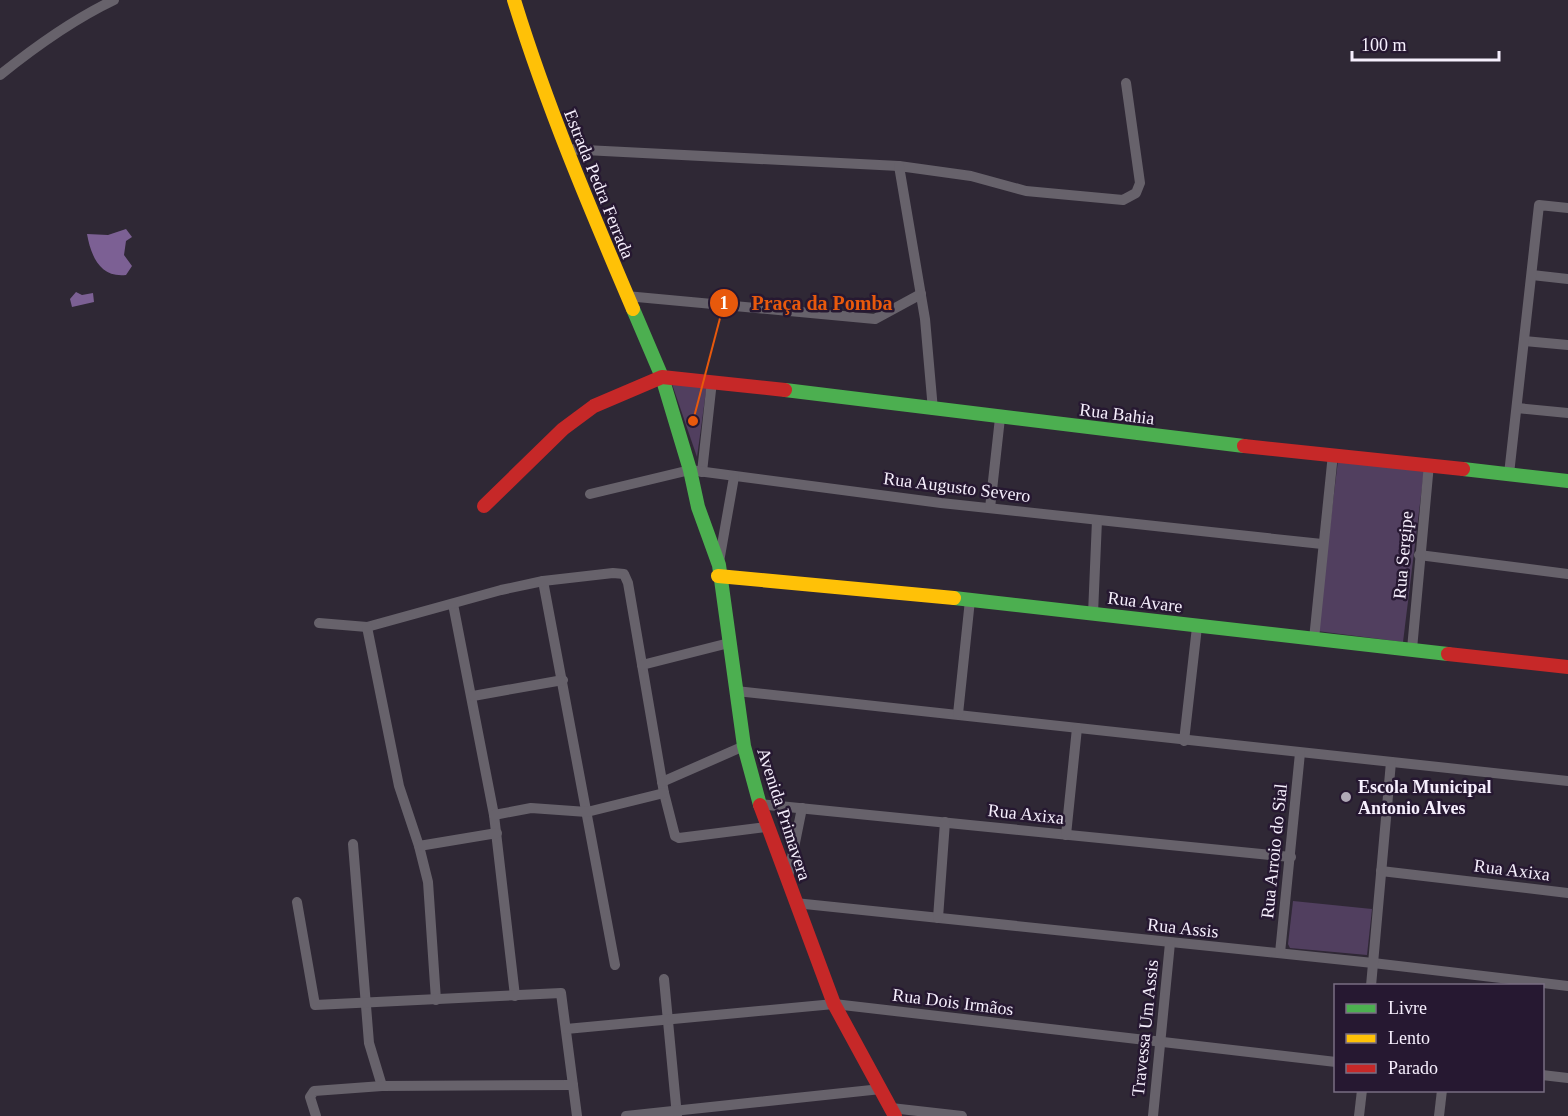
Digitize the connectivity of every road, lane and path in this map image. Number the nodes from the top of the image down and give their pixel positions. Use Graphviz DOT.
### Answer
graph roads {
  1 [pos="114,0"];
  2 [pos="514,0"];
  3 [pos="0,75"];
  4 [pos="1126,83"];
  5 [pos="565,149"];
  6 [pos="899,166"];
  7 [pos="1568,208"];
  8 [pos="1532,275"];
  9 [pos="1568,279"];
  10 [pos="921,294"];
  11 [pos="626,296"];
  12 [pos="1524,341"];
  13 [pos="1568,345"];
  14 [pos="662,377"];
  15 [pos="712,381"];
  16 [pos="1517,408"];
  17 [pos="933,410"];
  18 [pos="1568,413"];
  19 [pos="1000,418"];
  20 [pos="1333,454"];
  21 [pos="1429,464"];
  22 [pos="696,471"];
  23 [pos="1509,474"];
  24 [pos="734,477"];
  25 [pos="1568,481"];
  26 [pos="591,494"];
  27 [pos="484,506"];
  28 [pos="990,508"];
  29 [pos="1097,520"];
  30 [pos="1322,544"];
  31 [pos="1419,555"];
  32 [pos="719,571"];
  33 [pos="1568,574"];
  34 [pos="543,581"];
  35 [pos="970,600"];
  36 [pos="453,604"];
  37 [pos="1093,614"];
  38 [pos="319,623"];
  39 [pos="367,627"];
  40 [pos="1197,627"];
  41 [pos="1314,639"];
  42 [pos="729,644"];
  43 [pos="1412,649"];
  44 [pos="642,666"];
  45 [pos="1568,667"];
  46 [pos="563,680"];
  47 [pos="736,691"];
  48 [pos="473,696"];
  49 [pos="958,714"];
  50 [pos="1077,728"];
  51 [pos="1184,741"];
  52 [pos="744,746"];
  53 [pos="1300,753"];
  54 [pos="1391,762"];
  55 [pos="1568,781"];
  56 [pos="663,788"];
  57 [pos="758,804"];
  58 [pos="802,808"];
  59 [pos="587,812"];
  60 [pos="494,816"];
  61 [pos="945,822"];
  62 [pos="766,827"];
  63 [pos="497,833"];
  64 [pos="1066,835"];
  65 [pos="353,844"];
  66 [pos="419,846"];
  67 [pos="1291,857"];
  68 [pos="1381,871"];
  69 [pos="786,885"];
  70 [pos="1568,893"];
  71 [pos="297,902"];
  72 [pos="795,903"];
  73 [pos="938,918"];
  74 [pos="1170,943"];
  75 [pos="1280,953"];
  76 [pos="1373,963"];
  77 [pos="615,965"];
  78 [pos="664,979"];
  79 [pos="1371,984"];
  80 [pos="1568,986"];
  81 [pos="515,996"];
  82 [pos="436,1000"];
  83 [pos="368,1004"];
  84 [pos="834,1004"];
  85 [pos="668,1018"];
  86 [pos="566,1029"];
  87 [pos="1160,1042"];
  88 [pos="1334,1062"];
  89 [pos="1544,1075"];
  90 [pos="1568,1078"];
  91 [pos="573,1085"];
  92 [pos="382,1086"];
  93 [pos="881,1089"];
  94 [pos="1362,1092"];
  95 [pos="1442,1092"];
  96 [pos="893,1112"];
  97 [pos="677,1113"];
  98 [pos="316,1116"];
  99 [pos="577,1116"];
  100 [pos="626,1116"];
  101 [pos="962,1116"];
  102 [pos="1153,1116"];
  103 [pos="1359,1116"];
  104 [pos="1439,1116"];
  1 -- 3 [label="street"];
  2 -- 5 [label="street, Estrada Pedra Ferrada"];
  4 -- 6 [label="street"];
  5 -- 6 [label="street"];
  5 -- 11 [label="street, Estrada Pedra Ferrada"];
  6 -- 10 [label="street"];
  7 -- 8 [label="street"];
  8 -- 9 [label="street"];
  8 -- 12 [label="street"];
  10 -- 11 [label="street"];
  10 -- 17 [label="street"];
  11 -- 14 [label="street, Estrada Pedra Ferrada"];
  12 -- 13 [label="street"];
  12 -- 16 [label="street"];
  14 -- 15 [label="street, Rua Bahia"];
  14 -- 22 [label="street, Estrada Pedra Ferrada"];
  14 -- 27 [label="street"];
  15 -- 17 [label="street, Rua Bahia"];
  15 -- 22 [label="street"];
  16 -- 18 [label="street"];
  16 -- 23 [label="street"];
  17 -- 19 [label="street, Rua Bahia"];
  19 -- 20 [label="street, Rua Bahia"];
  19 -- 28 [label="street"];
  20 -- 21 [label="street, Rua Bahia"];
  20 -- 30 [label="street"];
  21 -- 23 [label="street, Rua Bahia"];
  21 -- 31 [label="street, Rua Sergipe"];
  22 -- 24 [label="street, Rua Augusto Severo"];
  22 -- 26 [label="street, Rua Augusto Severo"];
  22 -- 32 [label="street, Avenida Primavera"];
  23 -- 25 [label="street, Rua Bahia"];
  24 -- 28 [label="street, Rua Augusto Severo"];
  24 -- 32 [label="street"];
  28 -- 29 [label="street, Rua Augusto Severo"];
  29 -- 30 [label="street, Rua Augusto Severo"];
  29 -- 37 [label="street"];
  30 -- 41 [label="street"];
  31 -- 33 [label="street"];
  31 -- 43 [label="street, Rua Sergipe"];
  32 -- 35 [label="street, Rua Avare"];
  32 -- 42 [label="street, Avenida Primavera"];
  34 -- 36 [label="street"];
  34 -- 44 [label="street"];
  34 -- 46 [label="street"];
  35 -- 37 [label="street, Rua Avare"];
  35 -- 49 [label="street"];
  36 -- 39 [label="street"];
  36 -- 48 [label="street"];
  37 -- 40 [label="street, Rua Avare"];
  38 -- 39 [label="street"];
  39 -- 66 [label="street"];
  40 -- 41 [label="street, Rua Avare"];
  40 -- 51 [label="street"];
  41 -- 43 [label="street, Rua Avare"];
  42 -- 44 [label="street"];
  42 -- 47 [label="street, Avenida Primavera"];
  43 -- 45 [label="street, Rua Avare"];
  44 -- 56 [label="street"];
  46 -- 48 [label="street"];
  46 -- 59 [label="street"];
  47 -- 49 [label="street"];
  47 -- 52 [label="street, Avenida Primavera"];
  48 -- 60 [label="street"];
  49 -- 50 [label="street"];
  50 -- 51 [label="street"];
  50 -- 64 [label="street"];
  51 -- 53 [label="street"];
  52 -- 56 [label="street"];
  52 -- 57 [label="street, Avenida Primavera"];
  53 -- 54 [label="street"];
  53 -- 67 [label="street, Rua Arroio do Sial"];
  54 -- 55 [label="street"];
  54 -- 68 [label="street"];
  56 -- 59 [label="street"];
  56 -- 62 [label="street"];
  57 -- 58 [label="street, Rua Axixa"];
  57 -- 62 [label="street, Avenida Primavera"];
  58 -- 61 [label="street, Rua Axixa"];
  58 -- 69 [label="street"];
  59 -- 60 [label="street"];
  59 -- 77 [label="street"];
  60 -- 63 [label="street"];
  61 -- 64 [label="street, Rua Axixa"];
  61 -- 73 [label="street"];
  62 -- 69 [label="street, Avenida Primavera"];
  63 -- 66 [label="street"];
  63 -- 81 [label="street"];
  64 -- 67 [label="street, Rua Axixa"];
  65 -- 83 [label="street"];
  66 -- 82 [label="street"];
  67 -- 75 [label="street, Rua Arroio do Sial"];
  68 -- 70 [label="street, Rua Axixa"];
  68 -- 76 [label="street"];
  69 -- 72 [label="street, Avenida Primavera"];
  71 -- 83 [label="street"];
  72 -- 73 [label="street, Rua Assis"];
  72 -- 84 [label="street, Avenida Primavera"];
  73 -- 74 [label="street, Rua Assis"];
  74 -- 75 [label="street, Rua Assis"];
  74 -- 87 [label="street, Travessa Um Assis"];
  75 -- 76 [label="street, Rua Assis"];
  76 -- 79 [label="street"];
  76 -- 80 [label="street, Rua Assis"];
  78 -- 85 [label="street"];
  81 -- 82 [label="street"];
  81 -- 86 [label="street"];
  82 -- 83 [label="street"];
  83 -- 92 [label="street"];
  84 -- 85 [label="street, Rua Dois Irmãos"];
  84 -- 87 [label="street, Rua Dois Irmãos"];
  84 -- 93 [label="street, Avenida Primavera"];
  85 -- 86 [label="street, Rua Dois Irmãos"];
  85 -- 97 [label="street"];
  86 -- 91 [label="street"];
  87 -- 88 [label="street, Rua Dois Irmãos"];
  87 -- 102 [label="street, Travessa Um Assis"];
  89 -- 90 [label="street"];
  91 -- 92 [label="street"];
  91 -- 99 [label="street"];
  92 -- 98 [label="street"];
  93 -- 96 [label="street, Avenida Primavera"];
  93 -- 97 [label="street"];
  94 -- 103 [label="street"];
  95 -- 104 [label="street"];
  96 -- 101 [label="street"];
  97 -- 100 [label="street"];
}
